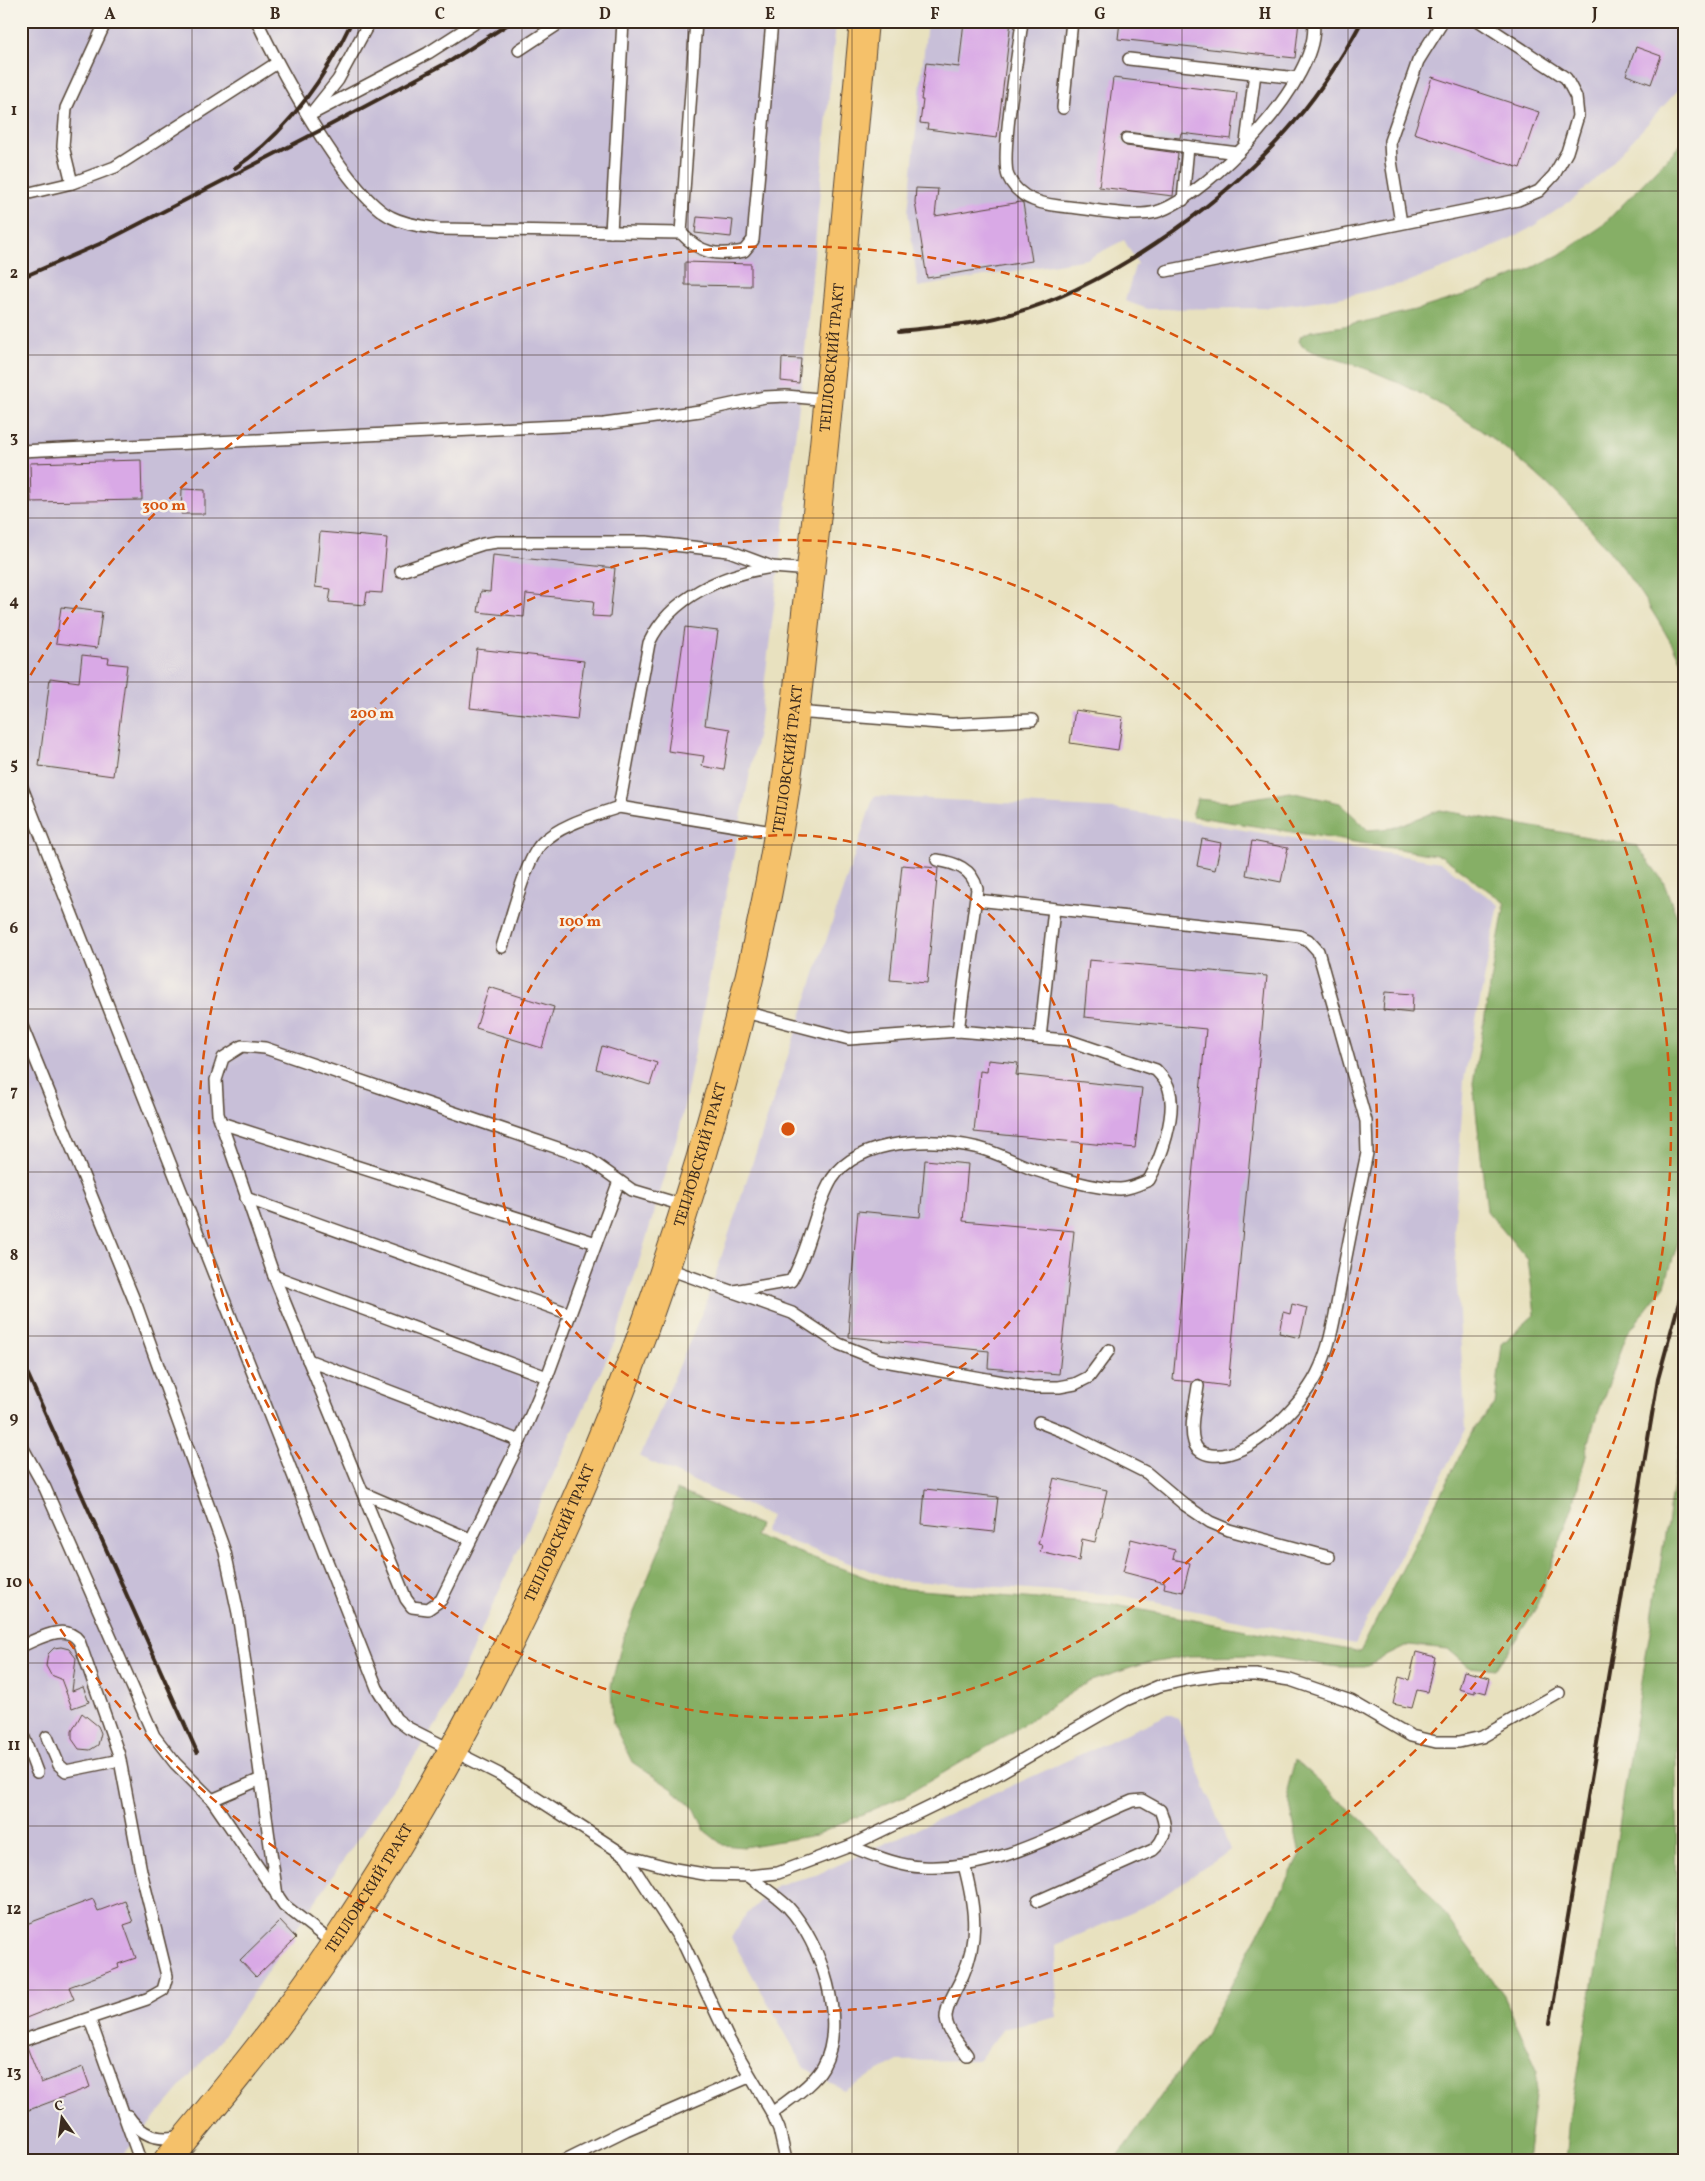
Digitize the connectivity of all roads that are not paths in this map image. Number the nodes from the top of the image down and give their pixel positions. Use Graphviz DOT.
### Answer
graph roads {
  1 [pos="106,21"];
  2 [pos="257,21"];
  3 [pos="370,21"];
  4 [pos="478,21"];
  5 [pos="563,21"];
  6 [pos="623,21"];
  7 [pos="696,21"];
  8 [pos="772,21"];
  9 [pos="864,21"];
  10 [pos="1022,21"];
  11 [pos="1072,21"];
  12 [pos="1313,21"];
  13 [pos="1443,21"];
  14 [pos="1479,21"];
  15 [pos="518,50"];
  16 [pos="1129,59"];
  17 [pos="277,63"];
  18 [pos="1255,73"];
  19 [pos="1297,78"];
  20 [pos="1063,108"];
  21 [pos="310,116"];
  22 [pos="1127,139"];
  23 [pos="1246,143"];
  24 [pos="1188,147"];
  25 [pos="1238,153"];
  26 [pos="72,183"];
  27 [pos="21,195"];
  28 [pos="1182,200"];
  29 [pos="1401,223"];
  30 [pos="612,232"];
  31 [pos="681,233"];
  32 [pos="1166,271"];
  33 [pos="829,400"];
  34 [pos="21,451"];
  35 [pos="772,567"];
  36 [pos="401,570"];
  37 [pos="811,570"];
  38 [pos="796,712"];
  39 [pos="1032,720"];
  40 [pos="21,785"];
  41 [pos="619,807"];
  42 [pos="779,833"];
  43 [pos="937,860"];
  44 [pos="977,900"];
  45 [pos="1054,909"];
  46 [pos="502,947"];
  47 [pos="741,1011"];
  48 [pos="21,1024"];
  49 [pos="958,1031"];
  50 [pos="1040,1038"];
  51 [pos="221,1123"];
  52 [pos="619,1181"];
  53 [pos="246,1198"];
  54 [pos="686,1206"];
  55 [pos="596,1243"];
  56 [pos="666,1268"];
  57 [pos="274,1276"];
  58 [pos="734,1291"];
  59 [pos="570,1314"];
  60 [pos="1109,1350"];
  61 [pos="308,1360"];
  62 [pos="547,1377"];
  63 [pos="1198,1386"];
  64 [pos="1039,1422"];
  65 [pos="520,1441"];
  66 [pos="21,1445"];
  67 [pos="362,1493"];
  68 [pos="470,1539"];
  69 [pos="1329,1557"];
  70 [pos="21,1646"];
  71 [pos="1559,1693"];
  72 [pos="21,1730"];
  73 [pos="47,1737"];
  74 [pos="454,1751"];
  75 [pos="120,1760"];
  76 [pos="37,1772"];
  77 [pos="261,1779"];
  78 [pos="212,1800"];
  79 [pos="850,1846"];
  80 [pos="626,1856"];
  81 [pos="964,1865"];
  82 [pos="749,1876"];
  83 [pos="277,1896"];
  84 [pos="1038,1902"];
  85 [pos="335,1945"];
  86 [pos="90,2020"];
  87 [pos="21,2042"];
  88 [pos="967,2054"];
  89 [pos="749,2077"];
  90 [pos="121,2107"];
  91 [pos="772,2113"];
  92 [pos="189,2134"];
  93 [pos="140,2160"];
  94 [pos="168,2160"];
  95 [pos="565,2160"];
  96 [pos="786,2160"];
  1 -- 26 [label="lane"];
  2 -- 17 [label="lane"];
  3 -- 21 [label="lane"];
  4 -- 21 [label="lane"];
  5 -- 15 [label="lane"];
  6 -- 30 [label="lane"];
  7 -- 31 [label="lane"];
  8 -- 31 [label="lane"];
  9 -- 33 [label="main road, ТЕПЛОВСКИЙ ТРАКТ"];
  10 -- 28 [label="lane"];
  11 -- 20 [label="lane"];
  12 -- 19 [label="lane"];
  13 -- 29 [label="lane"];
  14 -- 29 [label="lane"];
  16 -- 18 [label="lane"];
  17 -- 21 [label="lane"];
  17 -- 26 [label="lane"];
  18 -- 19 [label="lane"];
  18 -- 23 [label="lane"];
  19 -- 23 [label="lane"];
  21 -- 30 [label="lane"];
  22 -- 24 [label="lane"];
  23 -- 25 [label="lane"];
  24 -- 25 [label="lane"];
  24 -- 28 [label="lane"];
  25 -- 28 [label="lane"];
  26 -- 27 [label="lane"];
  29 -- 32 [label="lane"];
  30 -- 31 [label="lane"];
  33 -- 34 [label="lane"];
  33 -- 37 [label="main road, ТЕПЛОВСКИЙ ТРАКТ"];
  35 -- 36 [label="lane"];
  35 -- 37 [label="lane"];
  35 -- 41 [label="lane"];
  37 -- 38 [label="main road, ТЕПЛОВСКИЙ ТРАКТ"];
  38 -- 39 [label="lane"];
  38 -- 42 [label="main road, ТЕПЛОВСКИЙ ТРАКТ"];
  40 -- 74 [label="lane"];
  41 -- 42 [label="lane"];
  41 -- 46 [label="lane"];
  42 -- 47 [label="main road, ТЕПЛОВСКИЙ ТРАКТ"];
  43 -- 44 [label="lane"];
  44 -- 45 [label="lane"];
  44 -- 49 [label="lane"];
  45 -- 50 [label="lane"];
  45 -- 63 [label="lane"];
  47 -- 49 [label="lane"];
  47 -- 54 [label="main road, ТЕПЛОВСКИЙ ТРАКТ"];
  48 -- 77 [label="lane"];
  49 -- 50 [label="lane"];
  50 -- 58 [label="lane"];
  51 -- 52 [label="lane"];
  51 -- 53 [label="lane"];
  51 -- 55 [label="lane"];
  52 -- 54 [label="lane"];
  52 -- 55 [label="lane"];
  53 -- 57 [label="lane"];
  53 -- 59 [label="lane"];
  54 -- 56 [label="main road, ТЕПЛОВСКИЙ ТРАКТ"];
  55 -- 59 [label="lane"];
  56 -- 58 [label="lane"];
  56 -- 74 [label="main road, ТЕПЛОВСКИЙ ТРАКТ"];
  57 -- 61 [label="lane"];
  57 -- 62 [label="lane"];
  58 -- 60 [label="lane"];
  59 -- 62 [label="lane"];
  61 -- 65 [label="lane"];
  61 -- 67 [label="lane"];
  62 -- 65 [label="lane"];
  64 -- 69 [label="lane"];
  65 -- 68 [label="lane"];
  66 -- 78 [label="lane"];
  67 -- 68 [label="lane"];
  67 -- 68 [label="lane"];
  70 -- 75 [label="lane"];
  71 -- 79 [label="lane"];
  72 -- 76 [label="lane"];
  73 -- 75 [label="lane"];
  74 -- 80 [label="lane"];
  74 -- 85 [label="main road, ТЕПЛОВСКИЙ ТРАКТ"];
  75 -- 86 [label="lane"];
  77 -- 78 [label="lane"];
  77 -- 83 [label="lane"];
  78 -- 83 [label="lane"];
  79 -- 81 [label="lane"];
  79 -- 82 [label="lane"];
  80 -- 82 [label="lane"];
  80 -- 89 [label="lane"];
  81 -- 84 [label="lane"];
  81 -- 88 [label="lane"];
  82 -- 91 [label="lane"];
  83 -- 85 [label="lane"];
  85 -- 92 [label="main road, ТЕПЛОВСКИЙ ТРАКТ"];
  86 -- 87 [label="lane"];
  86 -- 90 [label="lane"];
  89 -- 91 [label="lane"];
  89 -- 95 [label="lane"];
  90 -- 92 [label="lane"];
  90 -- 93 [label="lane"];
  91 -- 96 [label="lane"];
  92 -- 94 [label="main road, ТЕПЛОВСКИЙ ТРАКТ"];
}
